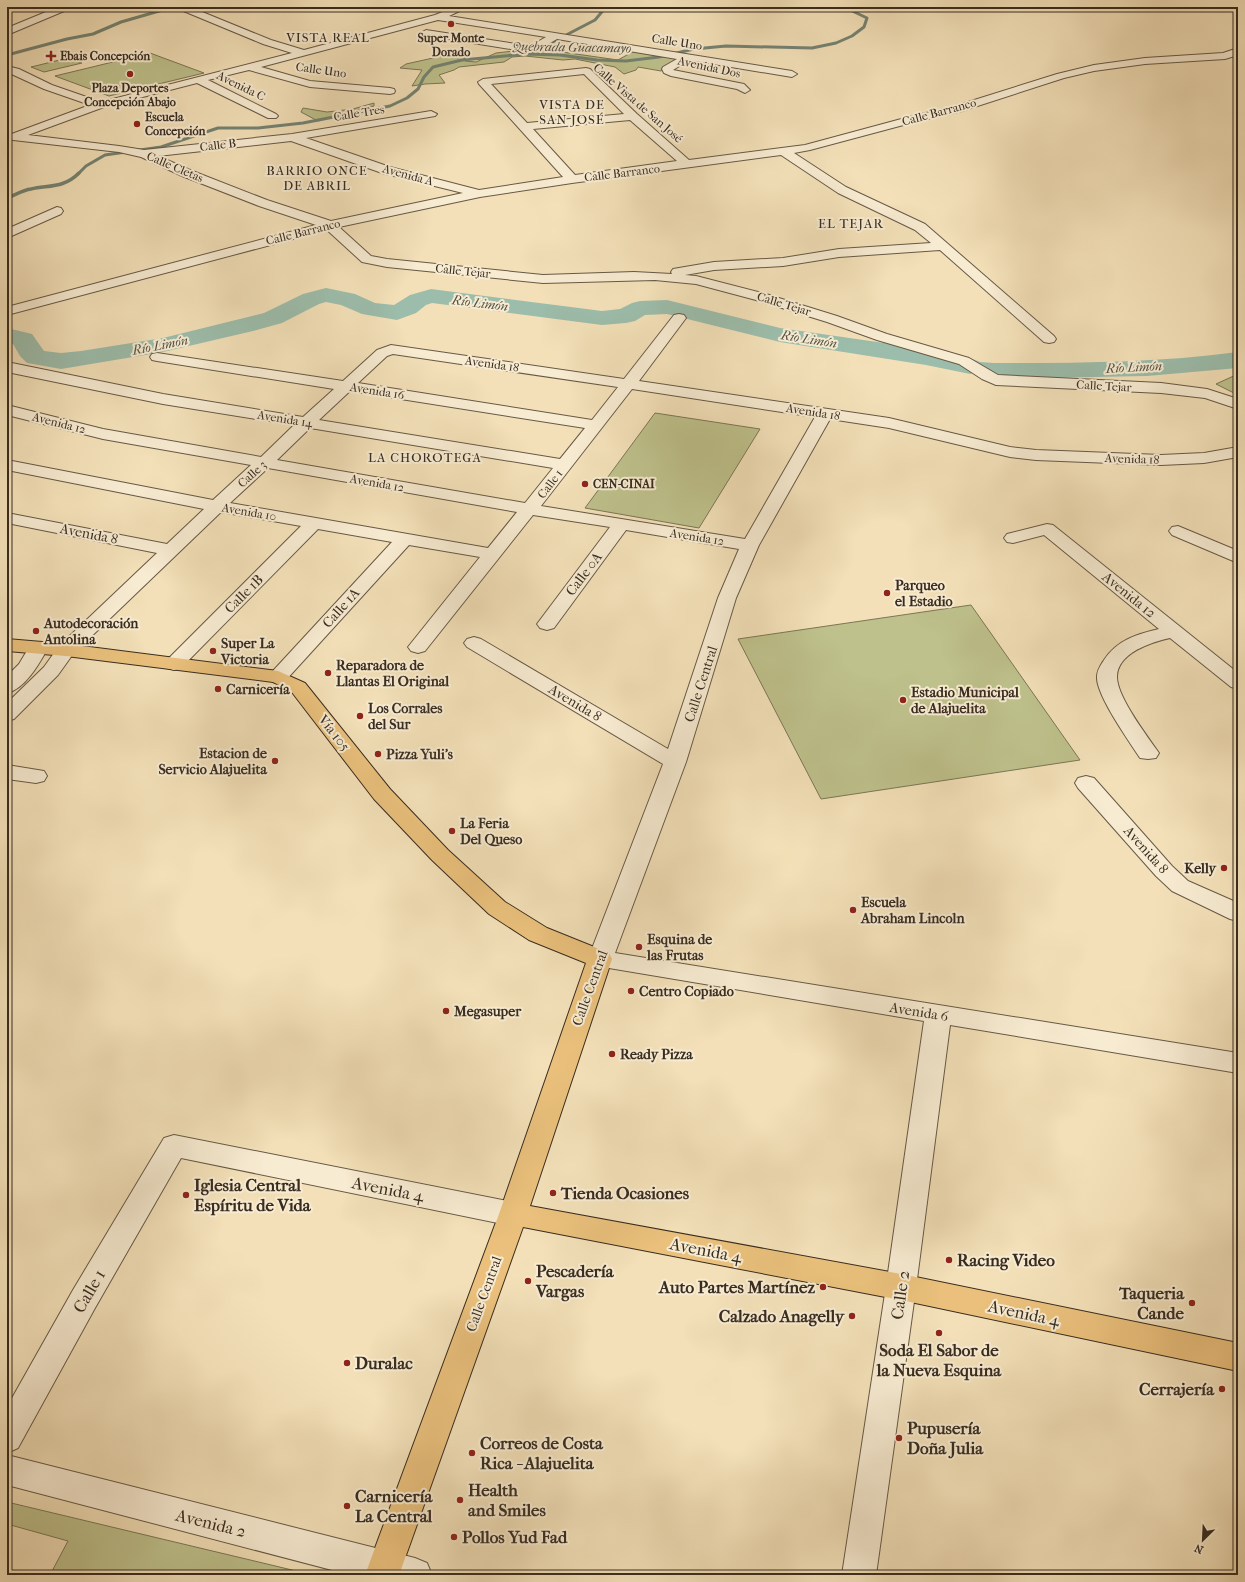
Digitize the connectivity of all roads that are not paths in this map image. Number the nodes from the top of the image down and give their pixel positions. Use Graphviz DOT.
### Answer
graph roads {
  1 [pos="66,7"];
  2 [pos="464,7"];
  3 [pos="184,8"];
  4 [pos="438,17"];
  5 [pos="8,31"];
  6 [pos="426,33"];
  7 [pos="556,36"];
  8 [pos="1238,51"];
  9 [pos="303,53"];
  10 [pos="687,57"];
  11 [pos="250,67"];
  12 [pos="10,71"];
  13 [pos="792,74"];
  14 [pos="199,80"];
  15 [pos="390,90"];
  16 [pos="745,90"];
  17 [pos="100,105"];
  18 [pos="431,114"];
  19 [pos="272,116"];
  20 [pos="633,116"];
  21 [pos="524,127"];
  22 [pos="10,137"];
  23 [pos="292,137"];
  24 [pos="783,151"];
  25 [pos="144,154"];
  26 [pos="688,164"];
  27 [pos="572,179"];
  28 [pos="480,193"];
  29 [pos="57,211"];
  30 [pos="330,225"];
  31 [pos="7,234"];
  32 [pos="943,246"];
  33 [pos="655,276"];
  34 [pos="7,311"];
  35 [pos="679,318"];
  36 [pos="1049,340"];
  37 [pos="387,350"];
  38 [pos="157,357"];
  39 [pos="7,367"];
  40 [pos="630,384"];
  41 [pos="348,386"];
  42 [pos="1238,404"];
  43 [pos="7,410"];
  44 [pos="825,413"];
  45 [pos="306,423"];
  46 [pos="596,425"];
  47 [pos="1238,452"];
  48 [pos="264,463"];
  49 [pos="7,465"];
  50 [pos="564,465"];
  51 [pos="217,506"];
  52 [pos="530,509"];
  53 [pos="7,518"];
  54 [pos="314,524"];
  55 [pos="621,525"];
  56 [pos="1178,531"];
  57 [pos="1013,538"];
  58 [pos="404,539"];
  59 [pos="750,545"];
  60 [pos="170,550"];
  61 [pos="492,554"];
  62 [pos="1238,558"];
  63 [pos="547,624"];
  64 [pos="1174,631"];
  65 [pos="474,643"];
  66 [pos="7,645"];
  67 [pos="418,647"];
  68 [pos="38,648"];
  69 [pos="66,650"];
  70 [pos="174,664"];
  71 [pos="278,677"];
  72 [pos="1238,683"];
  73 [pos="7,687"];
  74 [pos="7,715"];
  75 [pos="1148,753"];
  76 [pos="675,762"];
  77 [pos="7,772"];
  78 [pos="36,776"];
  79 [pos="1086,783"];
  80 [pos="1238,913"];
  81 [pos="600,959"];
  82 [pos="938,1015"];
  83 [pos="1238,1063"];
  84 [pos="174,1146"];
  85 [pos="513,1214"];
  86 [pos="901,1287"];
  87 [pos="1238,1357"];
  88 [pos="7,1438"];
  89 [pos="7,1470"];
  90 [pos="394,1572"];
  91 [pos="859,1575"];
  1 -- 5 [label="street"];
  2 -- 4 [label="street"];
  3 -- 9 [label="street"];
  4 -- 7 [label="street, Calle Uno"];
  4 -- 9 [label="street"];
  6 -- 7 [label="street"];
  7 -- 10 [label="street, Calle Uno"];
  8 -- 24 [label="street, Calle Barranco"];
  9 -- 11 [label="street"];
  10 -- 13 [label="street, Calle Uno"];
  10 -- 16 [label="street, Avenida Dos"];
  11 -- 14 [label="street"];
  11 -- 15 [label="street, Calle Uno"];
  12 -- 17 [label="street"];
  14 -- 17 [label="street"];
  14 -- 19 [label="street, Avenida C"];
  17 -- 22 [label="street"];
  18 -- 23 [label="street, Calle Tres"];
  20 -- 21 [label="street"];
  20 -- 21 [label="street, Calle Vista de San José"];
  20 -- 26 [label="street, Calle Vista de San José"];
  21 -- 27 [label="street, Calle Vista de San José"];
  22 -- 25 [label="street, Calle Cletas"];
  23 -- 25 [label="street, Calle B"];
  23 -- 28 [label="street, Avenida A"];
  24 -- 26 [label="street, Calle Barranco"];
  24 -- 32 [label="street"];
  25 -- 30 [label="street, Calle Cletas"];
  26 -- 27 [label="street, Calle Barranco"];
  27 -- 28 [label="street, Calle Barranco"];
  28 -- 30 [label="street, Calle Barranco"];
  29 -- 31 [label="street"];
  30 -- 33 [label="street, Calle Tejar"];
  30 -- 34 [label="street, Calle Barranco"];
  32 -- 33 [label="street"];
  32 -- 36 [label="street"];
  33 -- 42 [label="street, Calle Tejar"];
  35 -- 40 [label="street, Calle 1"];
  37 -- 40 [label="street, Avenida 18"];
  37 -- 41 [label="street, Calle 3"];
  38 -- 41 [label="street, Avenida 16"];
  39 -- 45 [label="street, Avenida 14"];
  40 -- 44 [label="street, Avenida 18"];
  40 -- 46 [label="street, Calle 1"];
  41 -- 45 [label="street, Calle 3"];
  41 -- 46 [label="street, Avenida 16"];
  43 -- 48 [label="street, Avenida 12"];
  44 -- 47 [label="street, Avenida 18"];
  44 -- 59 [label="street, Calle Central"];
  45 -- 48 [label="street, Calle 3"];
  45 -- 50 [label="street, Avenida 14"];
  46 -- 50 [label="street, Calle 1"];
  48 -- 51 [label="street, Calle 3"];
  48 -- 52 [label="street, Avenida 12"];
  49 -- 51 [label="street, Avenida 10"];
  50 -- 52 [label="street, Calle 1"];
  51 -- 54 [label="street, Avenida 10"];
  51 -- 60 [label="street, Calle 3"];
  52 -- 55 [label="street, Avenida 12"];
  52 -- 61 [label="street, Calle 1"];
  53 -- 60 [label="street, Avenida 8"];
  54 -- 58 [label="street, Avenida 10"];
  54 -- 70 [label="street, Calle 1B"];
  55 -- 59 [label="street, Avenida 12"];
  55 -- 63 [label="street, Calle 0A"];
  56 -- 62 [label="street"];
  57 -- 64 [label="street, Avenida 12"];
  58 -- 61 [label="street, Avenida 10"];
  58 -- 71 [label="street, Calle 1A"];
  59 -- 76 [label="street, Calle Central"];
  60 -- 69 [label="street, Calle 3"];
  61 -- 67 [label="street, Calle 1"];
  64 -- 72 [label="street, Avenida 12"];
  64 -- 75 [label="street"];
  65 -- 76 [label="street, Avenida 8"];
  66 -- 68 [label="main road, Vía 105"];
  68 -- 69 [label="main road, Vía 105"];
  68 -- 73 [label="street"];
  69 -- 70 [label="main road, Vía 105"];
  69 -- 74 [label="street, Calle 3"];
  70 -- 71 [label="main road, Vía 105"];
  71 -- 81 [label="main road, Vía 105"];
  76 -- 81 [label="street, Calle Central"];
  77 -- 78 [label="street"];
  79 -- 80 [label="street, Avenida 8"];
  81 -- 82 [label="street, Avenida 6"];
  81 -- 85 [label="main road, Calle Central"];
  82 -- 83 [label="street, Avenida 6"];
  82 -- 86 [label="street, Calle 2"];
  84 -- 85 [label="street, Avenida 4"];
  84 -- 88 [label="street, Calle 1"];
  85 -- 86 [label="main road, Avenida 4"];
  85 -- 90 [label="main road, Calle Central"];
  86 -- 87 [label="main road, Avenida 4"];
  86 -- 91 [label="street, Calle 2"];
  89 -- 90 [label="street, Avenida 2"];
}
